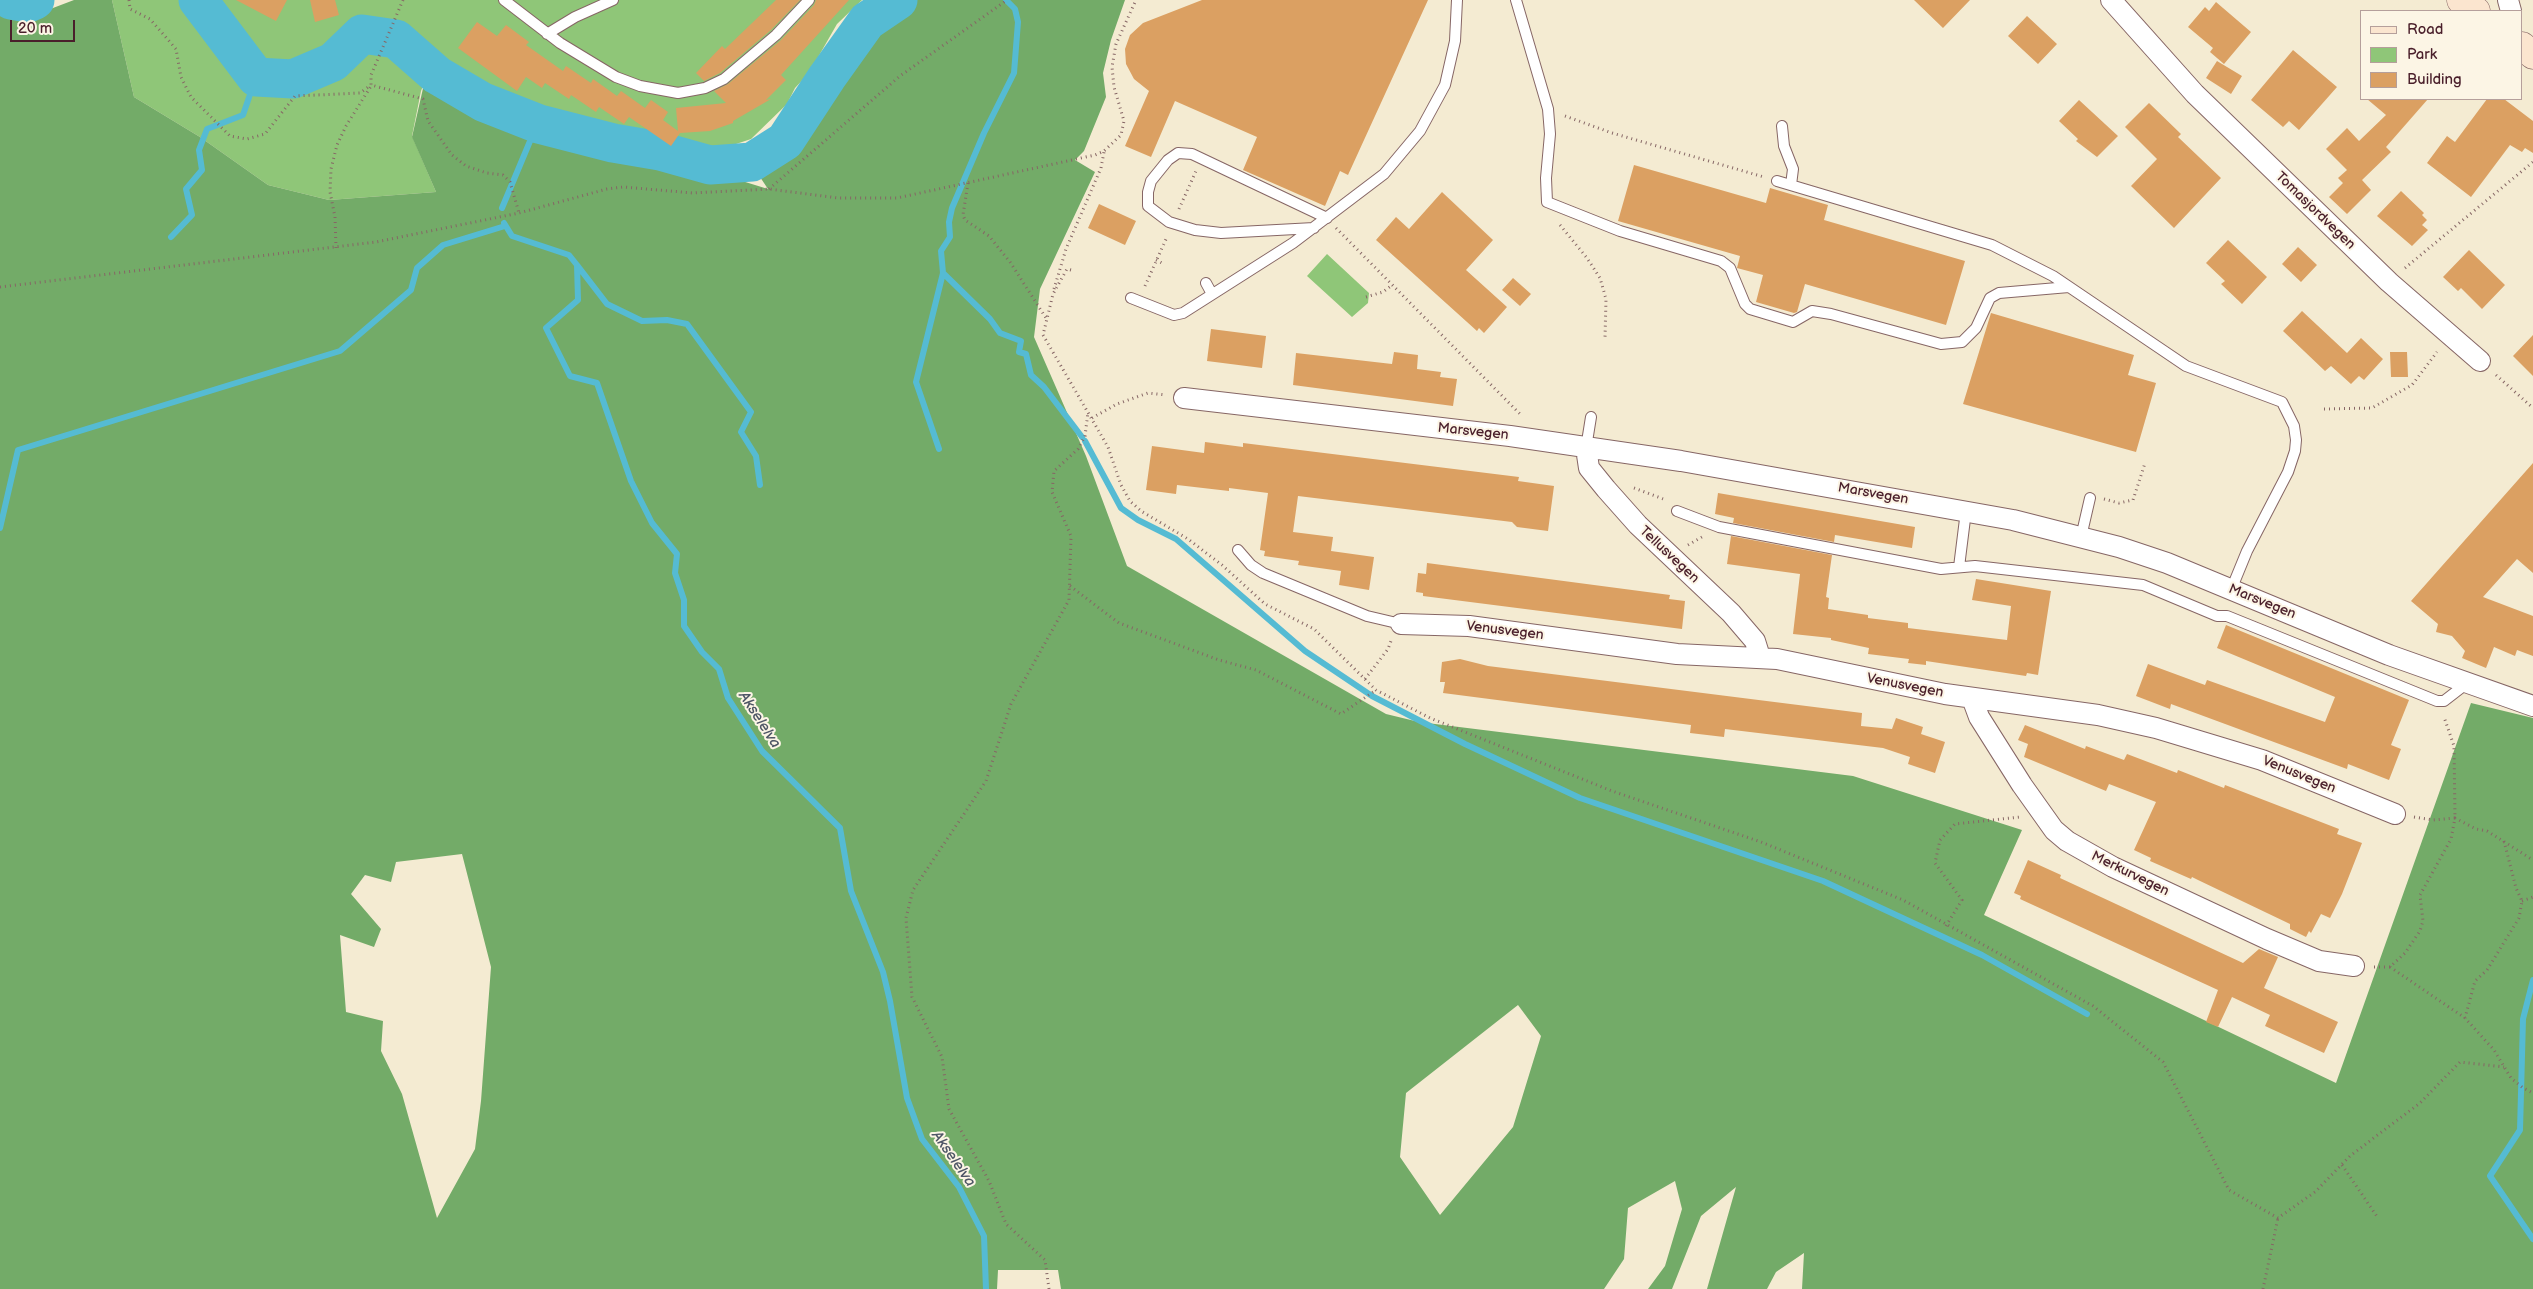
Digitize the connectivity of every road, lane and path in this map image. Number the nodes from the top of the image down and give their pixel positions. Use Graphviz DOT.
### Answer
graph roads {
  1 [pos="129,0"];
  2 [pos="403,0"];
  3 [pos="504,0"];
  4 [pos="613,0"];
  5 [pos="809,0"];
  6 [pos="1007,0"];
  7 [pos="1136,0"];
  8 [pos="1457,0"];
  9 [pos="1516,0"];
  10 [pos="2110,0"];
  11 [pos="2461,0"];
  12 [pos="2475,10"];
  13 [pos="547,34"];
  14 [pos="2523,47"];
  15 [pos="2533,55"];
  16 [pos="371,85"];
  17 [pos="1548,109"];
  18 [pos="1782,126"];
  19 [pos="1104,151"];
  20 [pos="1201,159"];
  21 [pos="2533,162"];
  22 [pos="1776,181"];
  23 [pos="968,183"];
  24 [pos="1791,185"];
  25 [pos="769,189"];
  26 [pos="1548,202"];
  27 [pos="519,213"];
  28 [pos="1328,218"];
  29 [pos="1173,223"];
  30 [pos="1314,228"];
  31 [pos="1166,240"];
  32 [pos="336,248"];
  33 [pos="1156,260"];
  34 [pos="1164,264"];
  35 [pos="1071,270"];
  36 [pos="2389,282"];
  37 [pos="1206,283"];
  38 [pos="1145,285"];
  39 [pos="1392,286"];
  40 [pos="0,287"];
  41 [pos="2070,287"];
  42 [pos="1053,294"];
  43 [pos="1212,294"];
  44 [pos="1366,297"];
  45 [pos="1131,298"];
  46 [pos="1046,318"];
  47 [pos="2450,336"];
  48 [pos="1604,338"];
  49 [pos="2480,361"];
  50 [pos="1184,398"];
  51 [pos="2533,408"];
  52 [pos="2324,409"];
  53 [pos="1088,411"];
  54 [pos="1591,417"];
  55 [pos="1092,418"];
  56 [pos="1548,443"];
  57 [pos="1586,448"];
  58 [pos="2145,463"];
  59 [pos="2094,498"];
  60 [pos="1677,511"];
  61 [pos="1966,511"];
  62 [pos="1719,527"];
  63 [pos="2080,537"];
  64 [pos="1238,550"];
  65 [pos="1682,567"];
  66 [pos="1959,567"];
  67 [pos="1070,586"];
  68 [pos="2231,590"];
  69 [pos="1398,623"];
  70 [pos="1760,657"];
  71 [pos="1365,679"];
  72 [pos="2466,684"];
  73 [pos="1376,690"];
  74 [pos="1972,698"];
  75 [pos="2442,701"];
  76 [pos="2533,706"];
  77 [pos="2395,814"];
  78 [pos="2043,815"];
  79 [pos="2419,818"];
  80 [pos="2455,818"];
  81 [pos="2504,841"];
  82 [pos="2533,860"];
  83 [pos="2533,897"];
  84 [pos="2522,901"];
  85 [pos="1946,926"];
  86 [pos="2354,966"];
  87 [pos="2390,967"];
  88 [pos="2465,1018"];
  89 [pos="2504,1067"];
  90 [pos="2532,1092"];
  91 [pos="2342,1165"];
  92 [pos="2278,1218"];
  93 [pos="2378,1218"];
  94 [pos="1049,1289"];
  95 [pos="2264,1289"];
  1 -- 16 [label="path"];
  2 -- 16 [label="path"];
  3 -- 13 [label="lane"];
  4 -- 13 [label="lane"];
  5 -- 13 [label="lane"];
  6 -- 25 [label="path"];
  7 -- 19 [label="path"];
  8 -- 28 [label="lane"];
  9 -- 17 [label="lane"];
  10 -- 36 [label="street, Tomasjordvegen"];
  11 -- 12 [label="street"];
  14 -- 15 [label="street"];
  16 -- 27 [label="path"];
  16 -- 32 [label="path"];
  17 -- 22 [label="path"];
  17 -- 26 [label="lane"];
  18 -- 24 [label="lane"];
  19 -- 23 [label="path"];
  19 -- 42 [label="path"];
  20 -- 28 [label="lane"];
  20 -- 29 [label="path"];
  20 -- 29 [label="lane"];
  21 -- 36 [label="path"];
  22 -- 24 [label="lane"];
  23 -- 25 [label="path"];
  23 -- 46 [label="path"];
  24 -- 41 [label="lane"];
  25 -- 27 [label="path"];
  26 -- 41 [label="lane"];
  26 -- 48 [label="path"];
  27 -- 32 [label="path"];
  28 -- 30 [label="lane"];
  28 -- 39 [label="path"];
  29 -- 30 [label="lane"];
  30 -- 43 [label="lane"];
  31 -- 33 [label="path"];
  32 -- 40 [label="path"];
  33 -- 34 [label="path"];
  33 -- 38 [label="path"];
  35 -- 42 [label="path"];
  36 -- 47 [label="street, Tomasjordvegen"];
  37 -- 43 [label="lane"];
  39 -- 44 [label="path"];
  39 -- 56 [label="path"];
  41 -- 68 [label="lane"];
  42 -- 46 [label="path"];
  43 -- 45 [label="lane"];
  46 -- 53 [label="path"];
  47 -- 49 [label="street, Tomasjordvegen"];
  47 -- 52 [label="path"];
  49 -- 51 [label="path"];
  50 -- 55 [label="path"];
  50 -- 56 [label="street, Marsvegen"];
  53 -- 55 [label="path"];
  53 -- 67 [label="path"];
  54 -- 57 [label="lane"];
  55 -- 71 [label="path"];
  56 -- 57 [label="street, Marsvegen"];
  57 -- 61 [label="street, Marsvegen"];
  57 -- 65 [label="street, Tellusvegen"];
  58 -- 59 [label="path"];
  59 -- 63 [label="lane"];
  60 -- 62 [label="lane"];
  61 -- 63 [label="street, Marsvegen"];
  61 -- 66 [label="lane"];
  62 -- 65 [label="path"];
  62 -- 66 [label="lane"];
  63 -- 68 [label="street, Marsvegen"];
  64 -- 69 [label="lane"];
  65 -- 70 [label="street, Tellusvegen"];
  66 -- 75 [label="lane"];
  67 -- 73 [label="path"];
  67 -- 94 [label="path"];
  68 -- 72 [label="street, Marsvegen"];
  69 -- 70 [label="street, Venusvegen"];
  69 -- 71 [label="path"];
  70 -- 74 [label="street, Venusvegen"];
  71 -- 73 [label="path"];
  72 -- 75 [label="lane"];
  72 -- 76 [label="street, Marsvegen"];
  73 -- 85 [label="path"];
  74 -- 77 [label="street, Venusvegen"];
  74 -- 78 [label="street, Merkurvegen"];
  75 -- 80 [label="path"];
  78 -- 85 [label="path"];
  78 -- 86 [label="street, Merkurvegen"];
  79 -- 80 [label="path"];
  80 -- 81 [label="path"];
  80 -- 87 [label="path"];
  81 -- 82 [label="path"];
  81 -- 84 [label="path"];
  83 -- 84 [label="path"];
  84 -- 88 [label="path"];
  85 -- 92 [label="path"];
  86 -- 87 [label="path"];
  87 -- 88 [label="path"];
  88 -- 89 [label="path"];
  89 -- 90 [label="path"];
  89 -- 91 [label="path"];
  91 -- 92 [label="path"];
  91 -- 93 [label="path"];
  92 -- 95 [label="path"];
}
